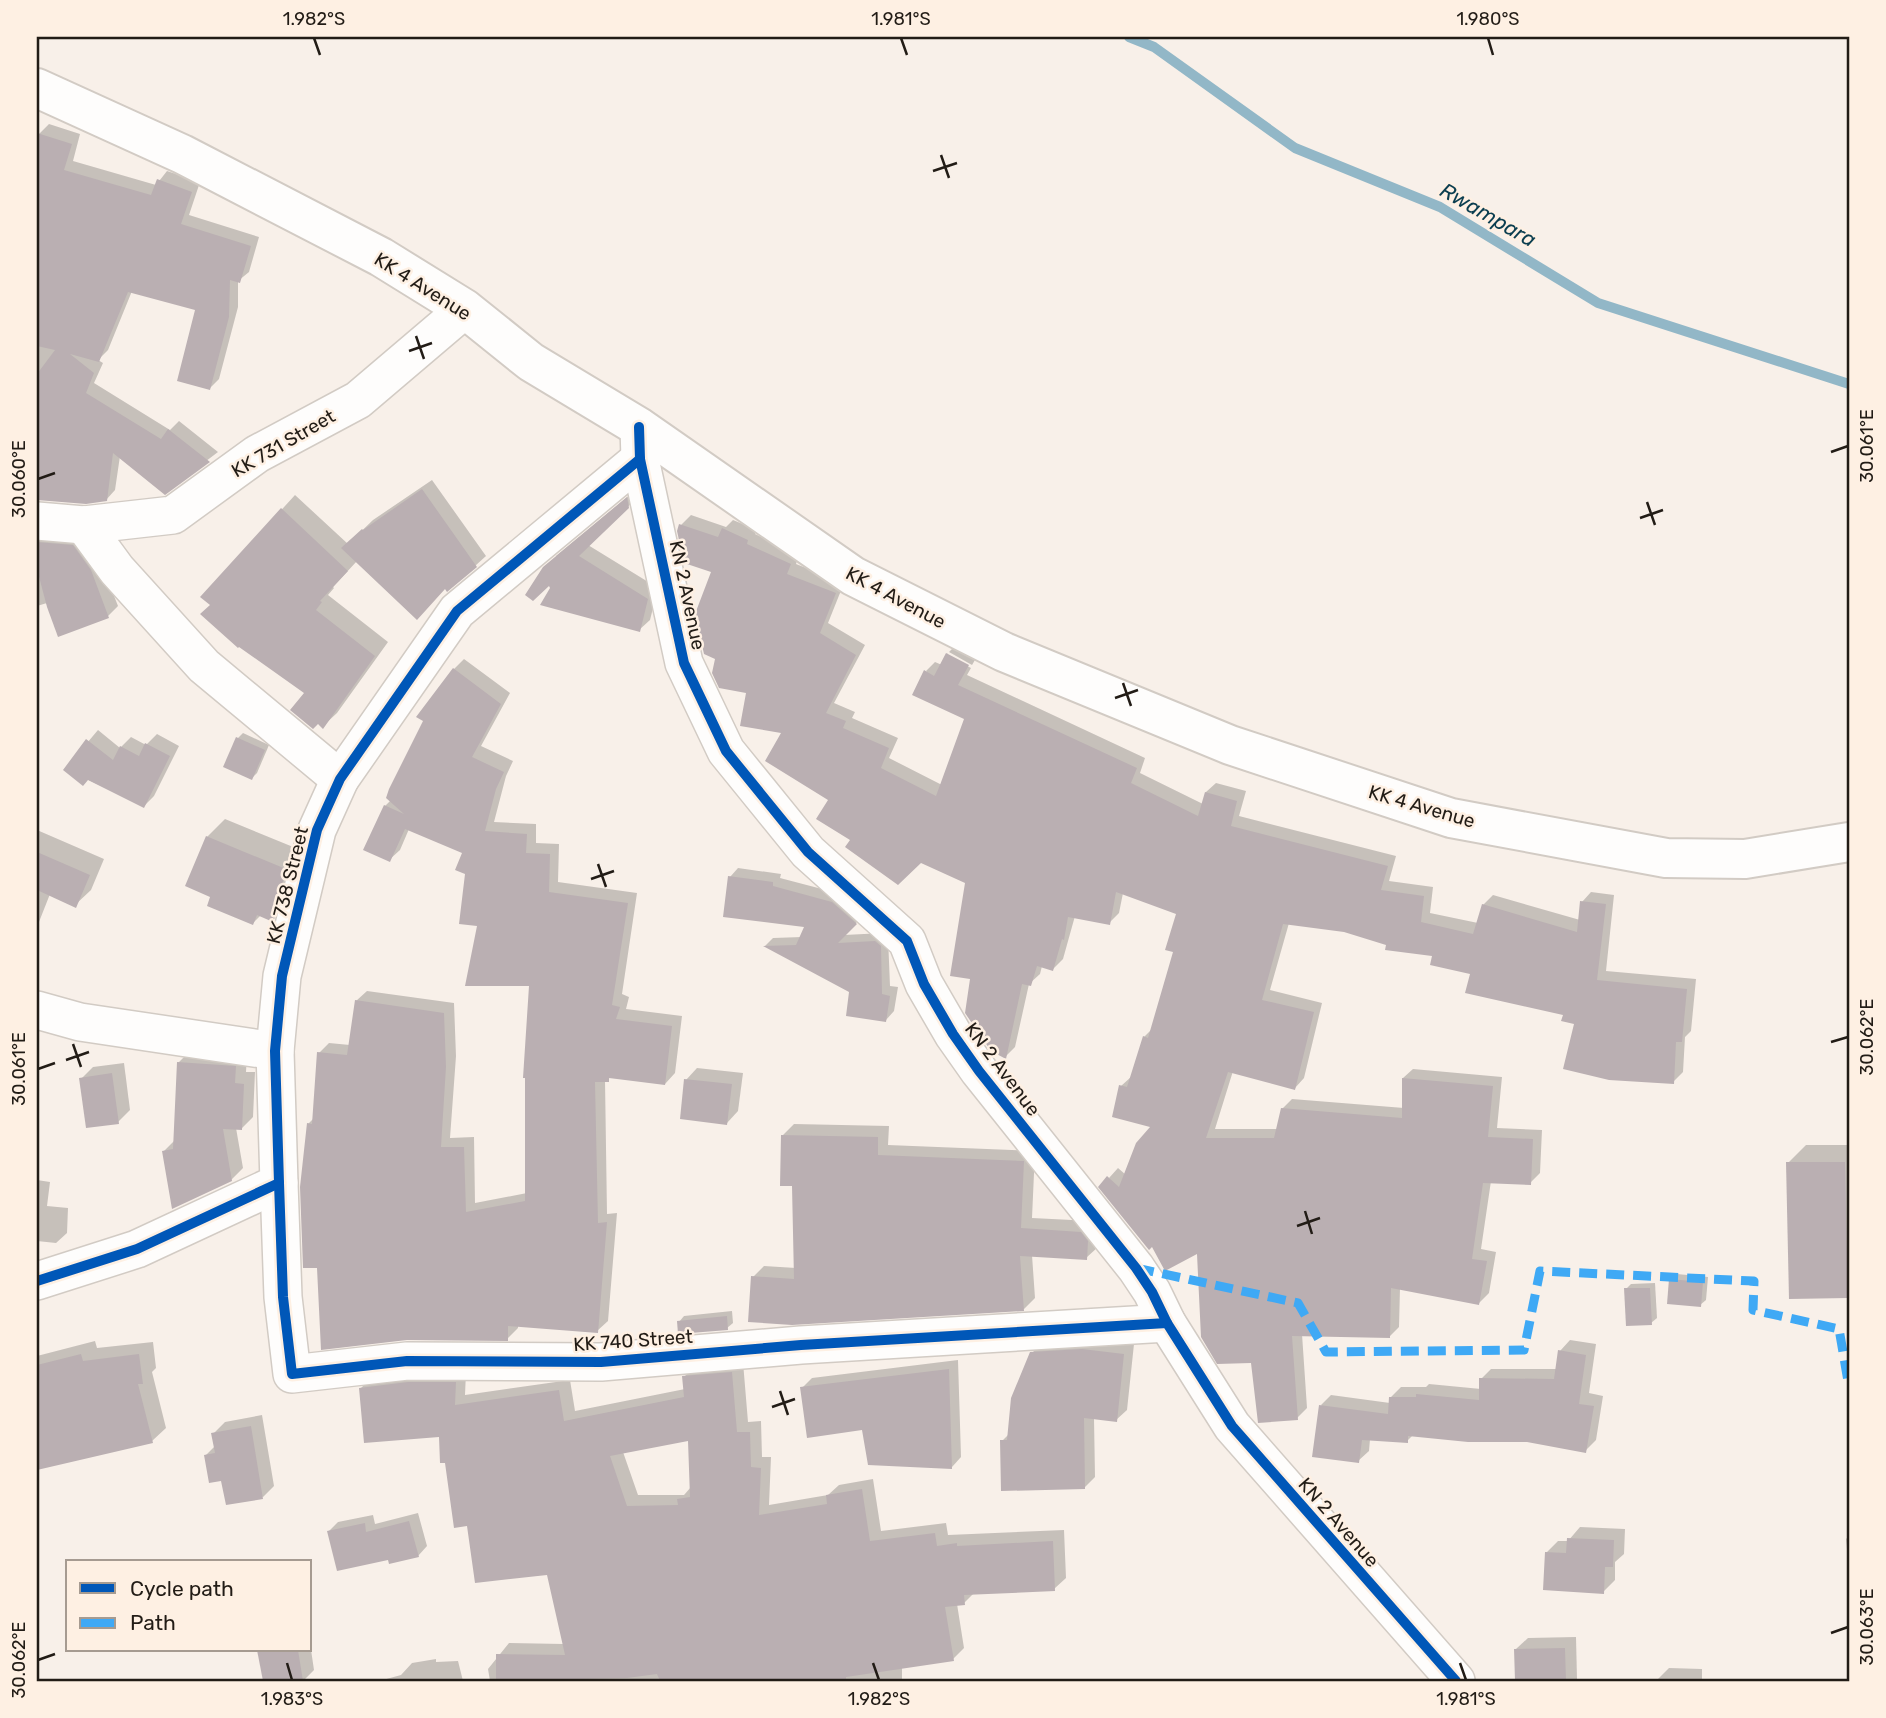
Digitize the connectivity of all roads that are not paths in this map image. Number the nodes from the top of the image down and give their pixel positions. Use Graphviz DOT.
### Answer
graph roads {
  1 [pos="37,88"];
  2 [pos="465,309"];
  3 [pos="639,443"];
  4 [pos="37,521"];
  5 [pos="84,526"];
  6 [pos="340,779"];
  7 [pos="1849,842"];
  8 [pos="37,1010"];
  9 [pos="275,1051"];
  10 [pos="279,1184"];
  11 [pos="37,1281"];
  12 [pos="1167,1324"];
  13 [pos="1456,1681"];
  1 -- 2 [label="main road, KK 4 Avenue"];
  2 -- 3 [label="main road, KK 4 Avenue"];
  2 -- 5 [label="street, KK 731 Street"];
  3 -- 6 [label="street, KK 738 Street"];
  3 -- 7 [label="main road, KK 4 Avenue"];
  3 -- 12 [label="street, KN 2 Avenue"];
  4 -- 5 [label="street, KK 731 Street"];
  5 -- 6 [label="street"];
  6 -- 9 [label="street, KK 738 Street"];
  8 -- 9 [label="street"];
  9 -- 10 [label="street, KK 738 Street"];
  10 -- 11 [label="street"];
  10 -- 12 [label="street, KK 740 Street"];
  12 -- 13 [label="street, KN 2 Avenue"];
}
